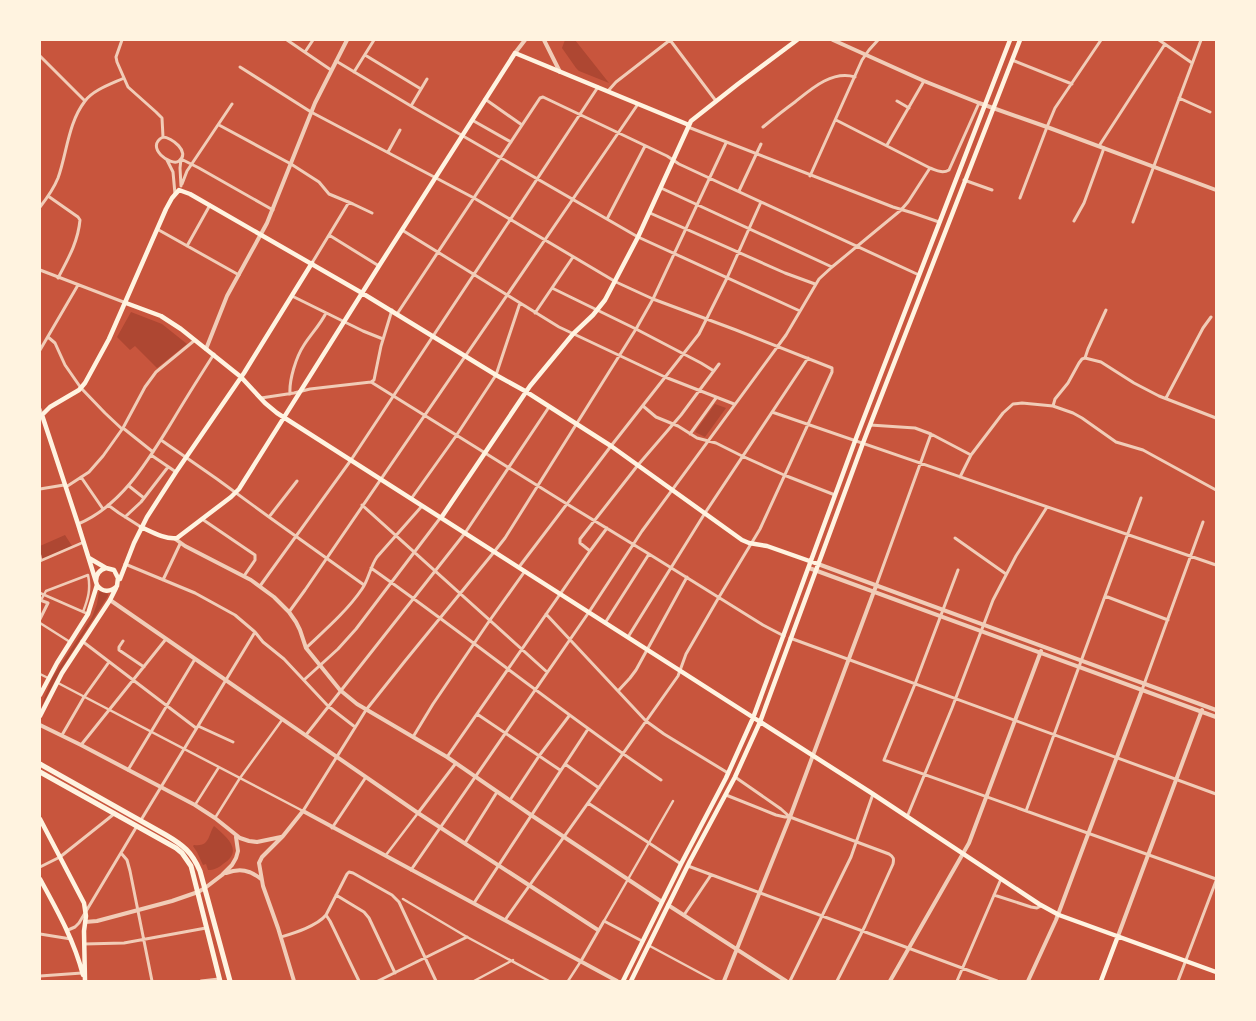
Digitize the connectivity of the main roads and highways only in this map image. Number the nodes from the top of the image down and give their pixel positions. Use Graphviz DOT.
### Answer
graph roads {
  1 [pos="797,40"];
  2 [pos="1010,40"];
  3 [pos="1020,40"];
  4 [pos="689,126"];
  5 [pos="312,263"];
  6 [pos="362,292"];
  7 [pos="126,303"];
  8 [pos="241,377"];
  9 [pos="525,392"];
  10 [pos="41,415"];
  11 [pos="284,417"];
  12 [pos="441,518"];
  13 [pos="141,527"];
  14 [pos="88,557"];
  15 [pos="811,561"];
  16 [pos="126,564"];
  17 [pos="818,564"];
  18 [pos="108,568"];
  19 [pos="96,583"];
  20 [pos="118,584"];
  21 [pos="40,695"];
  22 [pos="40,716"];
  23 [pos="753,718"];
  24 [pos="760,722"];
  25 [pos="40,764"];
  26 [pos="40,772"];
  27 [pos="40,819"];
  28 [pos="40,879"];
  29 [pos="1118,936"];
  30 [pos="1216,972"];
  31 [pos="219,980"];
  32 [pos="85,981"];
  33 [pos="230,981"];
  34 [pos="623,981"];
  35 [pos="631,981"];
  36 [pos="1101,981"];
  1 -- 4 [label="main road"];
  2 -- 15 [label="main road"];
  3 -- 17 [label="main road"];
  4 -- 6 [label="main road"];
  4 -- 9 [label="main road"];
  5 -- 6 [label="main road"];
  5 -- 7 [label="main road"];
  5 -- 8 [label="main road"];
  6 -- 9 [label="main road"];
  6 -- 11 [label="main road"];
  7 -- 8 [label="main road"];
  7 -- 10 [label="main road"];
  8 -- 11 [label="main road"];
  8 -- 13 [label="main road"];
  9 -- 12 [label="main road"];
  9 -- 15 [label="main road"];
  10 -- 14 [label="main road"];
  11 -- 12 [label="main road"];
  11 -- 13 [label="main road"];
  12 -- 23 [label="main road"];
  13 -- 16 [label="main road"];
  14 -- 18 [label="main road"];
  14 -- 19 [label="main road"];
  15 -- 17 [label="main road"];
  15 -- 23 [label="main road"];
  16 -- 18 [label="main road"];
  16 -- 20 [label="main road"];
  17 -- 24 [label="main road"];
  18 -- 19 [label="main road"];
  18 -- 20 [label="main road"];
  19 -- 20 [label="main road"];
  19 -- 21 [label="main road"];
  20 -- 22 [label="main road"];
  23 -- 24 [label="main road"];
  23 -- 34 [label="main road"];
  24 -- 29 [label="main road"];
  24 -- 35 [label="main road"];
  25 -- 33 [label="main road"];
  26 -- 31 [label="main road"];
  27 -- 32 [label="main road"];
  28 -- 32 [label="main road"];
  29 -- 30 [label="main road"];
  29 -- 36 [label="main road"];
}
